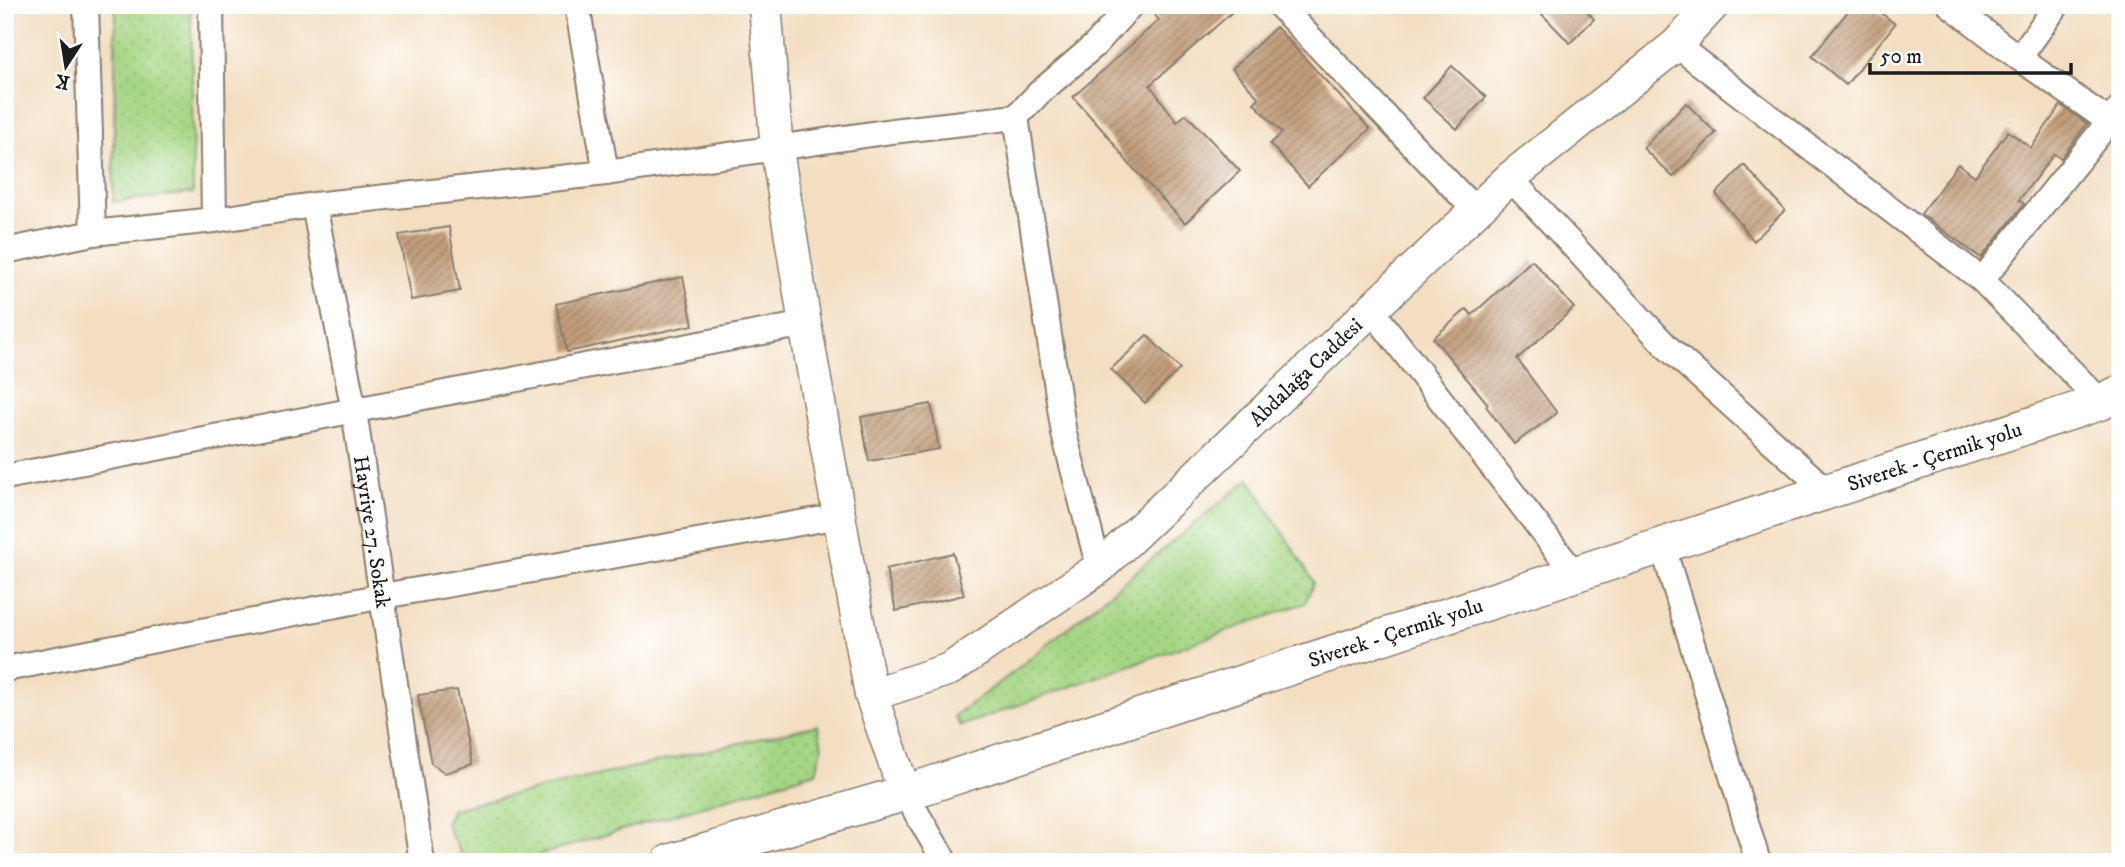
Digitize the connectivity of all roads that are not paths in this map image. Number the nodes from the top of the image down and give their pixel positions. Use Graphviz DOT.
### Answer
graph roads {
  1 [pos="86,5"];
  2 [pos="211,5"];
  3 [pos="577,5"];
  4 [pos="765,5"];
  5 [pos="1130,5"];
  6 [pos="1279,5"];
  7 [pos="1713,5"];
  8 [pos="1950,5"];
  9 [pos="2057,5"];
  10 [pos="1676,45"];
  11 [pos="2019,58"];
  12 [pos="1016,117"];
  13 [pos="2117,120"];
  14 [pos="777,150"];
  15 [pos="606,173"];
  16 [pos="1510,178"];
  17 [pos="314,205"];
  18 [pos="1475,210"];
  19 [pos="214,220"];
  20 [pos="93,233"];
  21 [pos="5,251"];
  22 [pos="1982,280"];
  23 [pos="1371,309"];
  24 [pos="805,324"];
  25 [pos="2110,398"];
  26 [pos="354,411"];
  27 [pos="5,477"];
  28 [pos="1826,490"];
  29 [pos="840,516"];
  30 [pos="1662,544"];
  31 [pos="1099,568"];
  32 [pos="1574,573"];
  33 [pos="383,596"];
  34 [pos="5,669"];
  35 [pos="872,695"];
  36 [pos="905,793"];
  37 [pos="422,862"];
  38 [pos="670,862"];
  39 [pos="945,862"];
  40 [pos="1758,862"];
  1 -- 20 [label="street"];
  2 -- 19 [label="street"];
  3 -- 15 [label="street"];
  4 -- 14 [label="street"];
  5 -- 12 [label="street"];
  6 -- 18 [label="street"];
  7 -- 10 [label="street, Abdalağa Caddesi"];
  8 -- 11 [label="street"];
  9 -- 11 [label="street"];
  10 -- 16 [label="street, Abdalağa Caddesi"];
  10 -- 22 [label="street"];
  11 -- 13 [label="street"];
  12 -- 14 [label="street"];
  12 -- 31 [label="street"];
  13 -- 22 [label="street"];
  14 -- 15 [label="street"];
  14 -- 24 [label="street"];
  15 -- 17 [label="street"];
  16 -- 18 [label="street, Abdalağa Caddesi"];
  16 -- 28 [label="street"];
  17 -- 19 [label="street"];
  17 -- 26 [label="street, Hayriye 27. Sokak"];
  18 -- 23 [label="street, Abdalağa Caddesi"];
  19 -- 20 [label="street"];
  20 -- 21 [label="street"];
  22 -- 25 [label="street"];
  23 -- 31 [label="street, Abdalağa Caddesi"];
  23 -- 32 [label="street"];
  24 -- 26 [label="street"];
  24 -- 29 [label="street"];
  25 -- 28 [label="main road, Siverek - Çermik yolu"];
  26 -- 27 [label="street"];
  26 -- 33 [label="street, Hayriye 27. Sokak"];
  28 -- 30 [label="main road, Siverek - Çermik yolu"];
  29 -- 33 [label="street"];
  29 -- 35 [label="street"];
  30 -- 32 [label="main road, Siverek - Çermik yolu"];
  30 -- 40 [label="street"];
  31 -- 35 [label="street, Abdalağa Caddesi"];
  32 -- 36 [label="main road, Siverek - Çermik yolu"];
  33 -- 34 [label="street"];
  33 -- 37 [label="street, Hayriye 27. Sokak"];
  35 -- 36 [label="street"];
  36 -- 38 [label="main road, Siverek - Çermik yolu"];
  36 -- 39 [label="street"];
}
